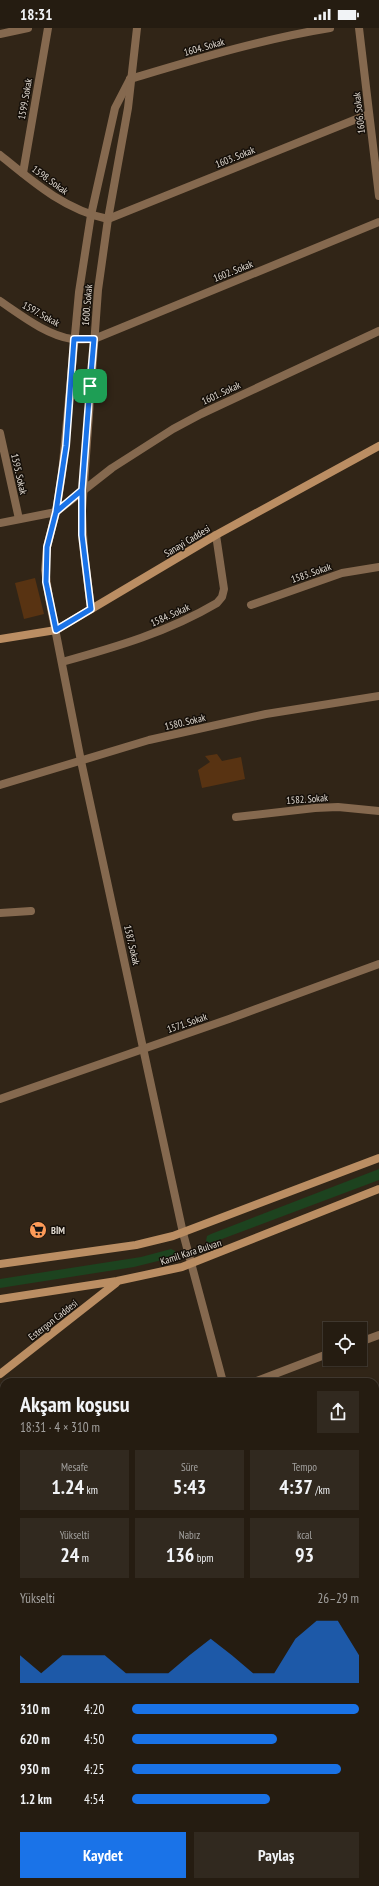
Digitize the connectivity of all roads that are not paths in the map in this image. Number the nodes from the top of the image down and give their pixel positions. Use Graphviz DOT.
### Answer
graph roads {
  1 [pos="28,28"];
  2 [pos="48,28"];
  3 [pos="137,28"];
  4 [pos="330,28"];
  5 [pos="359,28"];
  6 [pos="0,34"];
  7 [pos="130,79"];
  8 [pos="369,114"];
  9 [pos="0,155"];
  10 [pos="23,173"];
  11 [pos="378,186"];
  12 [pos="379,196"];
  13 [pos="91,215"];
  14 [pos="108,219"];
  15 [pos="379,222"];
  16 [pos="0,301"];
  17 [pos="379,331"];
  18 [pos="74,339"];
  19 [pos="94,339"];
  20 [pos="0,433"];
  21 [pos="379,446"];
  22 [pos="82,490"];
  23 [pos="56,512"];
  24 [pos="19,519"];
  25 [pos="0,523"];
  26 [pos="216,535"];
  27 [pos="379,567"];
  28 [pos="251,605"];
  29 [pos="91,609"];
  30 [pos="56,630"];
  31 [pos="0,640"];
  32 [pos="62,662"];
  33 [pos="379,696"];
  34 [pos="81,761"];
  35 [pos="0,785"];
  36 [pos="379,812"];
  37 [pos="236,817"];
  38 [pos="31,911"];
  39 [pos="0,913"];
  40 [pos="379,964"];
  41 [pos="145,1048"];
  42 [pos="0,1099"];
  43 [pos="379,1158"];
  44 [pos="379,1189"];
  45 [pos="183,1233"];
  46 [pos="0,1264"];
  47 [pos="191,1264"];
  48 [pos="117,1281"];
  49 [pos="0,1299"];
  50 [pos="379,1335"];
  51 [pos="367,1339"];
  52 [pos="323,1356"];
  53 [pos="0,1374"];
  54 [pos="222,1378"];
  55 [pos="264,1378"];
  1 -- 6 [label="street"];
  2 -- 10 [label="street, 1599. Sokak"];
  3 -- 7 [label="street, 1600. Sokak"];
  4 -- 7 [label="street, 1604. Sokak"];
  5 -- 8 [label="street, 1606. Sokak"];
  7 -- 13 [label="street, 1587. Sokak"];
  7 -- 14 [label="street, 1600. Sokak"];
  8 -- 11 [label="street, 1606. Sokak"];
  8 -- 14 [label="street, 1603. Sokak"];
  9 -- 10 [label="street, 1598. Sokak"];
  10 -- 13 [label="street, 1598. Sokak"];
  11 -- 12 [label="street, 1606. Sokak"];
  13 -- 14 [label="street, 1598. Sokak"];
  13 -- 18 [label="street, 1587. Sokak"];
  14 -- 19 [label="street, 1600. Sokak"];
  15 -- 19 [label="street, 1602. Sokak"];
  16 -- 18 [label="street, 1597. Sokak"];
  17 -- 22 [label="street, 1601. Sokak"];
  18 -- 19 [label="street, 1597. Sokak"];
  18 -- 23 [label="street, 1587. Sokak"];
  19 -- 22 [label="street, 1600. Sokak"];
  20 -- 24 [label="street, 1595. Sokak"];
  21 -- 26 [label="main road, Sanayi Caddesi"];
  22 -- 23 [label="street, 1601. Sokak"];
  22 -- 29 [label="street, 1600. Sokak"];
  23 -- 24 [label="street"];
  23 -- 30 [label="street, 1587. Sokak"];
  24 -- 25 [label="street"];
  26 -- 29 [label="main road, Sanayi Caddesi"];
  26 -- 32 [label="street, 1584. Sokak"];
  27 -- 28 [label="street, 1583. Sokak"];
  29 -- 30 [label="main road, Sanayi Caddesi"];
  30 -- 31 [label="main road, Sanayi Caddesi"];
  30 -- 32 [label="street, 1587. Sokak"];
  32 -- 34 [label="street, 1587. Sokak"];
  33 -- 34 [label="street, 1580. Sokak"];
  34 -- 35 [label="street, 1580. Sokak"];
  34 -- 41 [label="street, 1587. Sokak"];
  36 -- 37 [label="street, 1582. Sokak"];
  38 -- 39 [label="street"];
  40 -- 41 [label="street, 1571. Sokak"];
  41 -- 42 [label="street, 1571. Sokak"];
  41 -- 45 [label="street, 1587. Sokak"];
  43 -- 45 [label="main road, Kamil Kara Bulvarı"];
  44 -- 47 [label="main road, Kamil Kara Bulvarı"];
  45 -- 46 [label="main road, Kamil Kara Bulvarı"];
  45 -- 47 [label="street, 1587. Sokak"];
  47 -- 48 [label="main road, Kamil Kara Bulvarı"];
  47 -- 54 [label="street, 1587. Sokak"];
  48 -- 49 [label="main road, Kamil Kara Bulvarı"];
  48 -- 53 [label="main road, Estergon Caddesi"];
  50 -- 51 [label="street"];
  52 -- 55 [label="street"];
}
